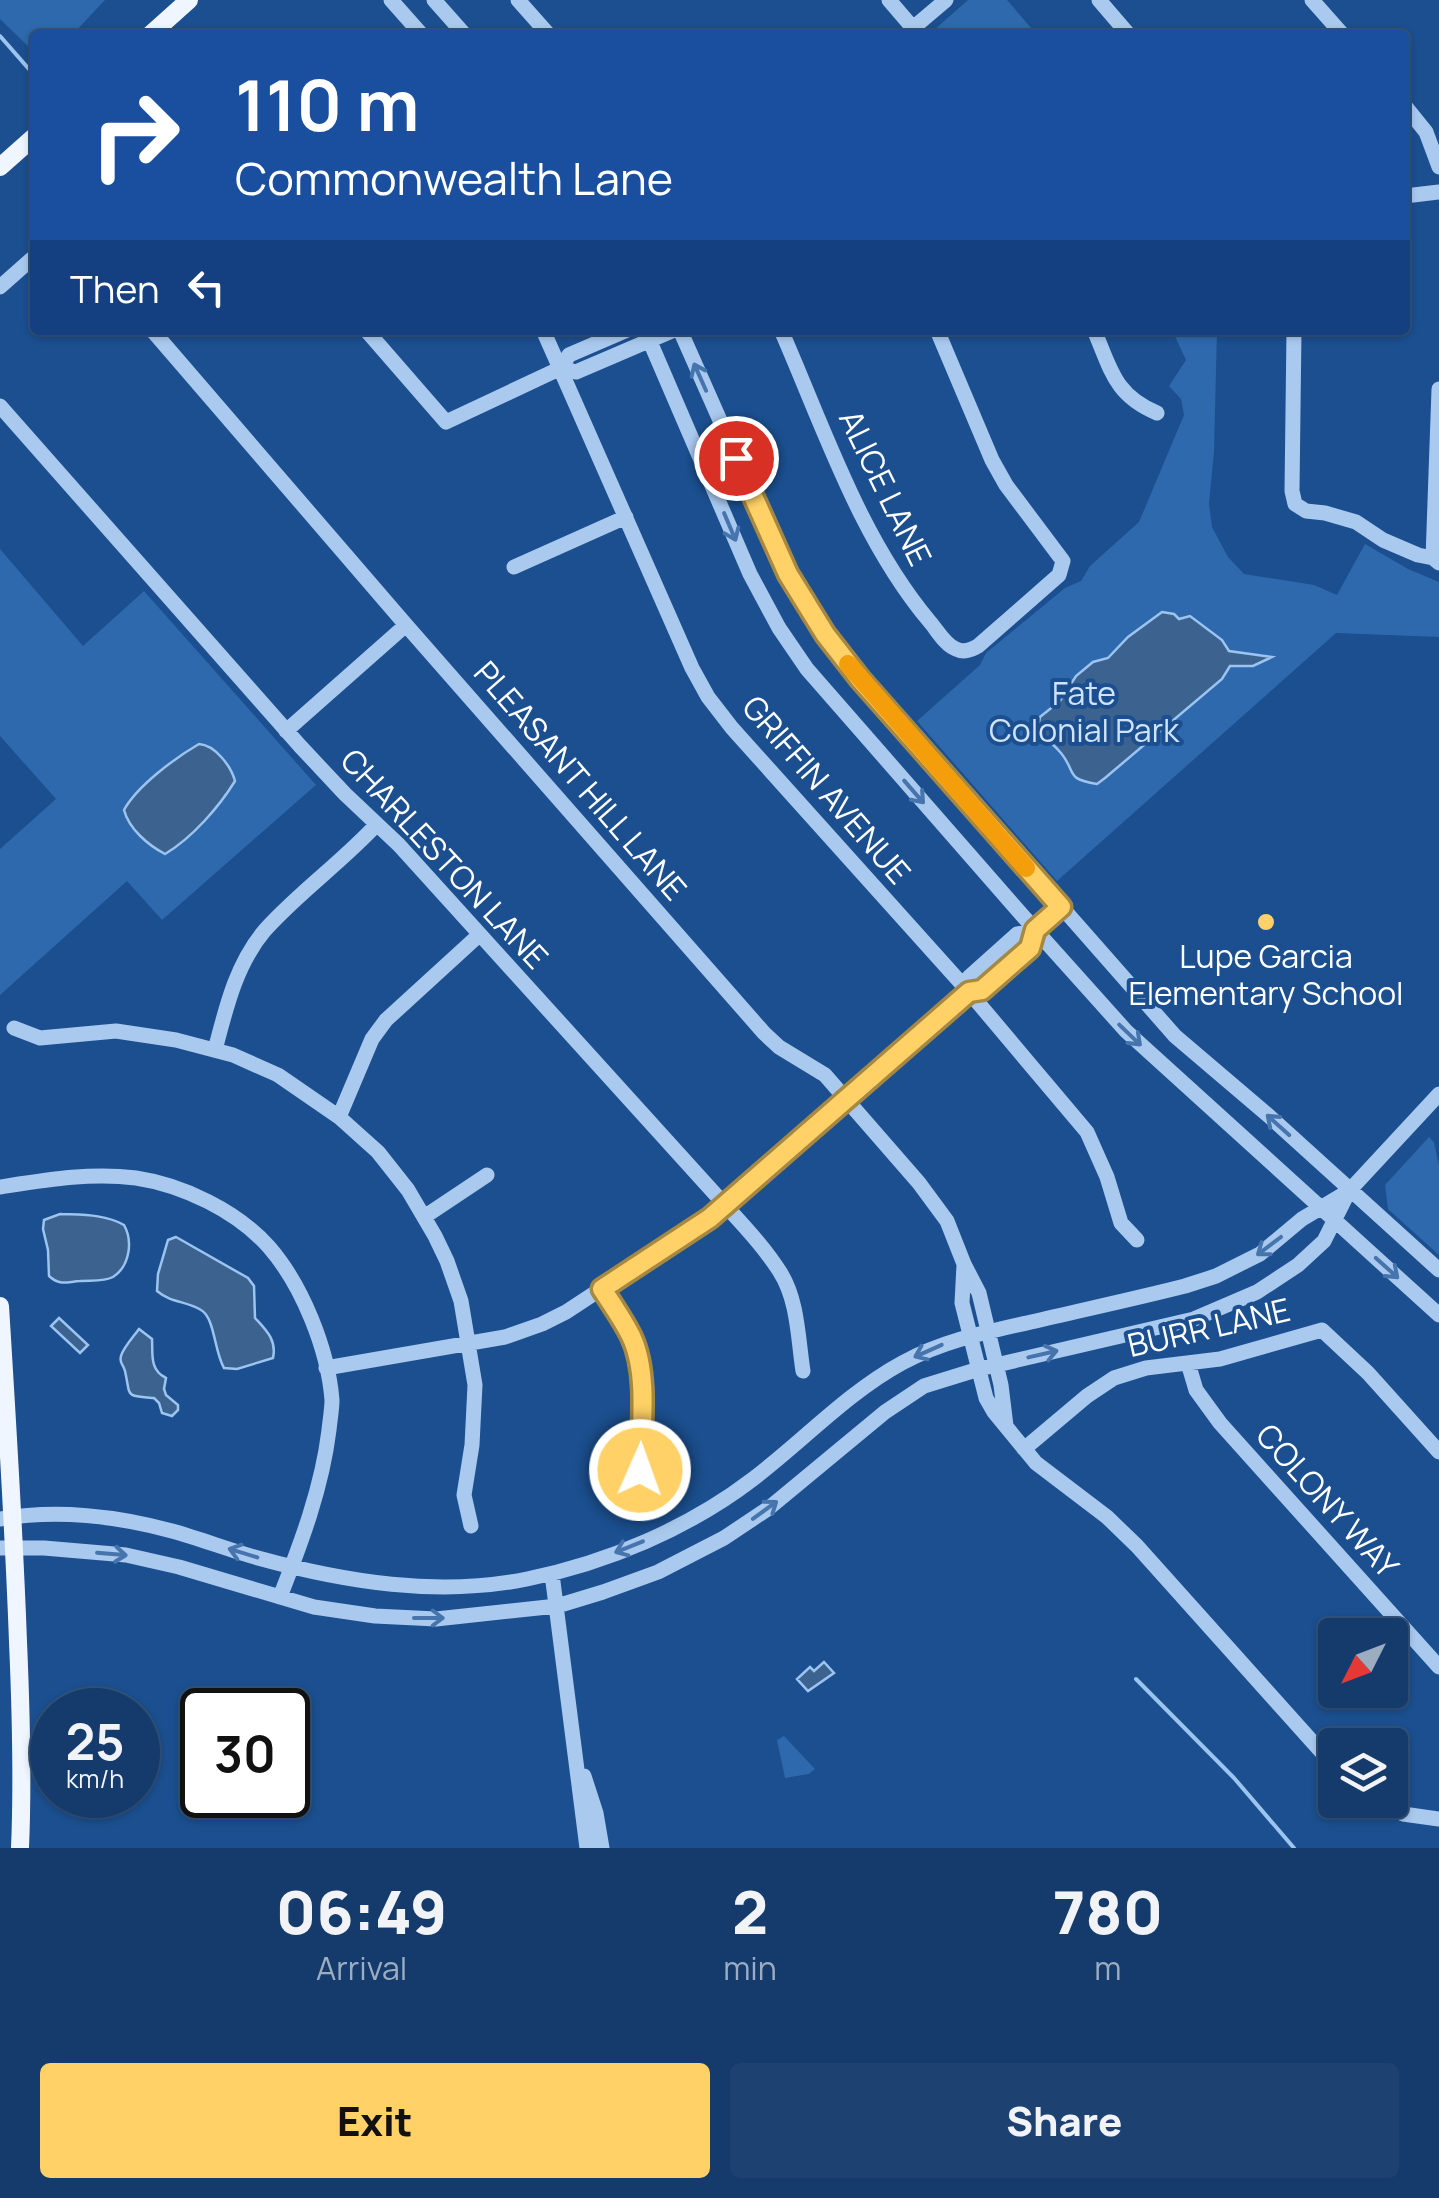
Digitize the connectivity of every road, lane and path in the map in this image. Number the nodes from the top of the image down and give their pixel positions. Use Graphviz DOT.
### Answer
graph roads {
  1 [pos="189,0"];
  2 [pos="391,0"];
  3 [pos="434,0"];
  4 [pos="518,0"];
  5 [pos="889,0"];
  6 [pos="946,0"];
  7 [pos="1312,0"];
  8 [pos="1103,2"];
  9 [pos="156,30"];
  10 [pos="418,30"];
  11 [pos="460,30"];
  12 [pos="545,30"];
  13 [pos="914,30"];
  14 [pos="918,30"];
  15 [pos="1125,30"];
  16 [pos="1339,30"];
  17 [pos="1410,112"];
  18 [pos="30,140"];
  19 [pos="0,167"];
  20 [pos="1439,167"];
  21 [pos="1439,192"];
  22 [pos="1410,195"];
  23 [pos="30,260"];
  24 [pos="0,287"];
  25 [pos="156,335"];
  26 [pos="370,335"];
  27 [pos="545,335"];
  28 [pos="617,335"];
  29 [pos="679,335"];
  30 [pos="783,335"];
  31 [pos="939,335"];
  32 [pos="1096,335"];
  33 [pos="1294,335"];
  34 [pos="647,336"];
  35 [pos="560,368"];
  36 [pos="1439,389"];
  37 [pos="0,406"];
  38 [pos="1156,412"];
  39 [pos="626,518"];
  40 [pos="1437,559"];
  41 [pos="514,567"];
  42 [pos="406,626"];
  43 [pos="286,731"];
  44 [pos="377,824"];
  45 [pos="1061,907"];
  46 [pos="1035,930"];
  47 [pos="478,935"];
  48 [pos="969,992"];
  49 [pos="14,1028"];
  50 [pos="215,1050"];
  51 [pos="1439,1094"];
  52 [pos="847,1099"];
  53 [pos="339,1117"];
  54 [pos="487,1175"];
  55 [pos="0,1186"];
  56 [pos="1349,1191"];
  57 [pos="725,1205"];
  58 [pos="1320,1208"];
  59 [pos="424,1217"];
  60 [pos="1334,1220"];
  61 [pos="1137,1240"];
  62 [pos="964,1264"];
  63 [pos="1439,1270"];
  64 [pos="602,1289"];
  65 [pos="0,1306"];
  66 [pos="1439,1315"];
  67 [pos="990,1332"];
  68 [pos="970,1336"];
  69 [pos="468,1343"];
  70 [pos="1188,1363"];
  71 [pos="997,1364"];
  72 [pos="326,1368"];
  73 [pos="978,1369"];
  74 [pos="803,1371"];
  75 [pos="1006,1426"];
  76 [pos="1024,1449"];
  77 [pos="1439,1452"];
  78 [pos="640,1470"];
  79 [pos="707,1510"];
  80 [pos="6,1518"];
  81 [pos="471,1526"];
  82 [pos="724,1538"];
  83 [pos="7,1548"];
  84 [pos="292,1567"];
  85 [pos="552,1574"];
  86 [pos="280,1597"];
  87 [pos="557,1606"];
  88 [pos="1439,1668"];
  89 [pos="575,1748"];
  90 [pos="1318,1748"];
  91 [pos="1408,1815"];
  92 [pos="1439,1819"];
  93 [pos="20,1848"];
  94 [pos="588,1848"];
  95 [pos="602,1848"];
  1 -- 9 [label="main road"];
  2 -- 10 [label="street"];
  3 -- 11 [label="street"];
  4 -- 12 [label="street"];
  5 -- 13 [label="street"];
  6 -- 14 [label="street"];
  7 -- 16 [label="street"];
  8 -- 15 [label="street"];
  17 -- 20 [label="street"];
  18 -- 19 [label="main road"];
  21 -- 22 [label="street"];
  23 -- 24 [label="street"];
  25 -- 42 [label="street, PLEASANT HILL LANE"];
  26 -- 35 [label="street"];
  27 -- 35 [label="street, GRIFFIN AVENUE"];
  28 -- 35 [label="street"];
  45 -- 29 [label="street, one-way"];
  30 -- 31 [label="street, ALICE LANE"];
  32 -- 38 [label="street"];
  33 -- 40 [label="street"];
  34 -- 35 [label="street"];
  34 -- 46 [label="street, one-way"];
  35 -- 39 [label="street, GRIFFIN AVENUE"];
  36 -- 40 [label="street"];
  37 -- 43 [label="street, CHARLESTON LANE"];
  39 -- 41 [label="street"];
  39 -- 48 [label="street, GRIFFIN AVENUE"];
  42 -- 43 [label="street"];
  42 -- 52 [label="street, PLEASANT HILL LANE"];
  43 -- 44 [label="street, CHARLESTON LANE"];
  44 -- 47 [label="street, CHARLESTON LANE"];
  44 -- 50 [label="street"];
  45 -- 46 [label="street"];
  56 -- 45 [label="street, one-way"];
  46 -- 48 [label="street"];
  46 -- 58 [label="street, one-way"];
  47 -- 53 [label="street"];
  47 -- 57 [label="street, CHARLESTON LANE"];
  48 -- 52 [label="street"];
  48 -- 61 [label="street, GRIFFIN AVENUE"];
  49 -- 50 [label="street"];
  50 -- 53 [label="street"];
  51 -- 56 [label="street"];
  52 -- 57 [label="street"];
  52 -- 62 [label="street, PLEASANT HILL LANE"];
  53 -- 59 [label="street"];
  54 -- 59 [label="street"];
  55 -- 72 [label="street"];
  56 -- 58 [label="street"];
  56 -- 60 [label="street"];
  56 -- 63 [label="street"];
  57 -- 64 [label="street"];
  57 -- 74 [label="street, CHARLESTON LANE"];
  58 -- 60 [label="street"];
  58 -- 67 [label="street, one-way"];
  59 -- 69 [label="street"];
  60 -- 66 [label="street, one-way"];
  71 -- 60 [label="street, one-way"];
  62 -- 67 [label="street, PLEASANT HILL LANE"];
  62 -- 68 [label="street, PLEASANT HILL LANE"];
  64 -- 69 [label="street"];
  64 -- 78 [label="street"];
  65 -- 80 [label="main road"];
  67 -- 68 [label="street"];
  67 -- 71 [label="street, PLEASANT HILL LANE"];
  68 -- 73 [label="street, PLEASANT HILL LANE"];
  68 -- 79 [label="street, one-way"];
  69 -- 72 [label="street"];
  69 -- 81 [label="street"];
  70 -- 76 [label="street, BURR LANE"];
  70 -- 77 [label="street, BURR LANE"];
  70 -- 88 [label="street, COLONY WAY"];
  71 -- 73 [label="street"];
  71 -- 75 [label="street, PLEASANT HILL LANE"];
  72 -- 84 [label="street"];
  73 -- 75 [label="street, PLEASANT HILL LANE"];
  82 -- 73 [label="street, one-way"];
  75 -- 76 [label="street, PLEASANT HILL LANE"];
  76 -- 90 [label="street, PLEASANT HILL LANE"];
  79 -- 82 [label="street"];
  79 -- 85 [label="street, one-way"];
  80 -- 83 [label="main road"];
  84 -- 80 [label="street, one-way"];
  82 -- 87 [label="street"];
  83 -- 86 [label="street, one-way"];
  83 -- 93 [label="main road"];
  84 -- 85 [label="street"];
  84 -- 86 [label="street"];
  85 -- 87 [label="street"];
  86 -- 87 [label="street, one-way"];
  87 -- 89 [label="street"];
  89 -- 94 [label="street"];
  89 -- 95 [label="street"];
  91 -- 92 [label="street"];
}
